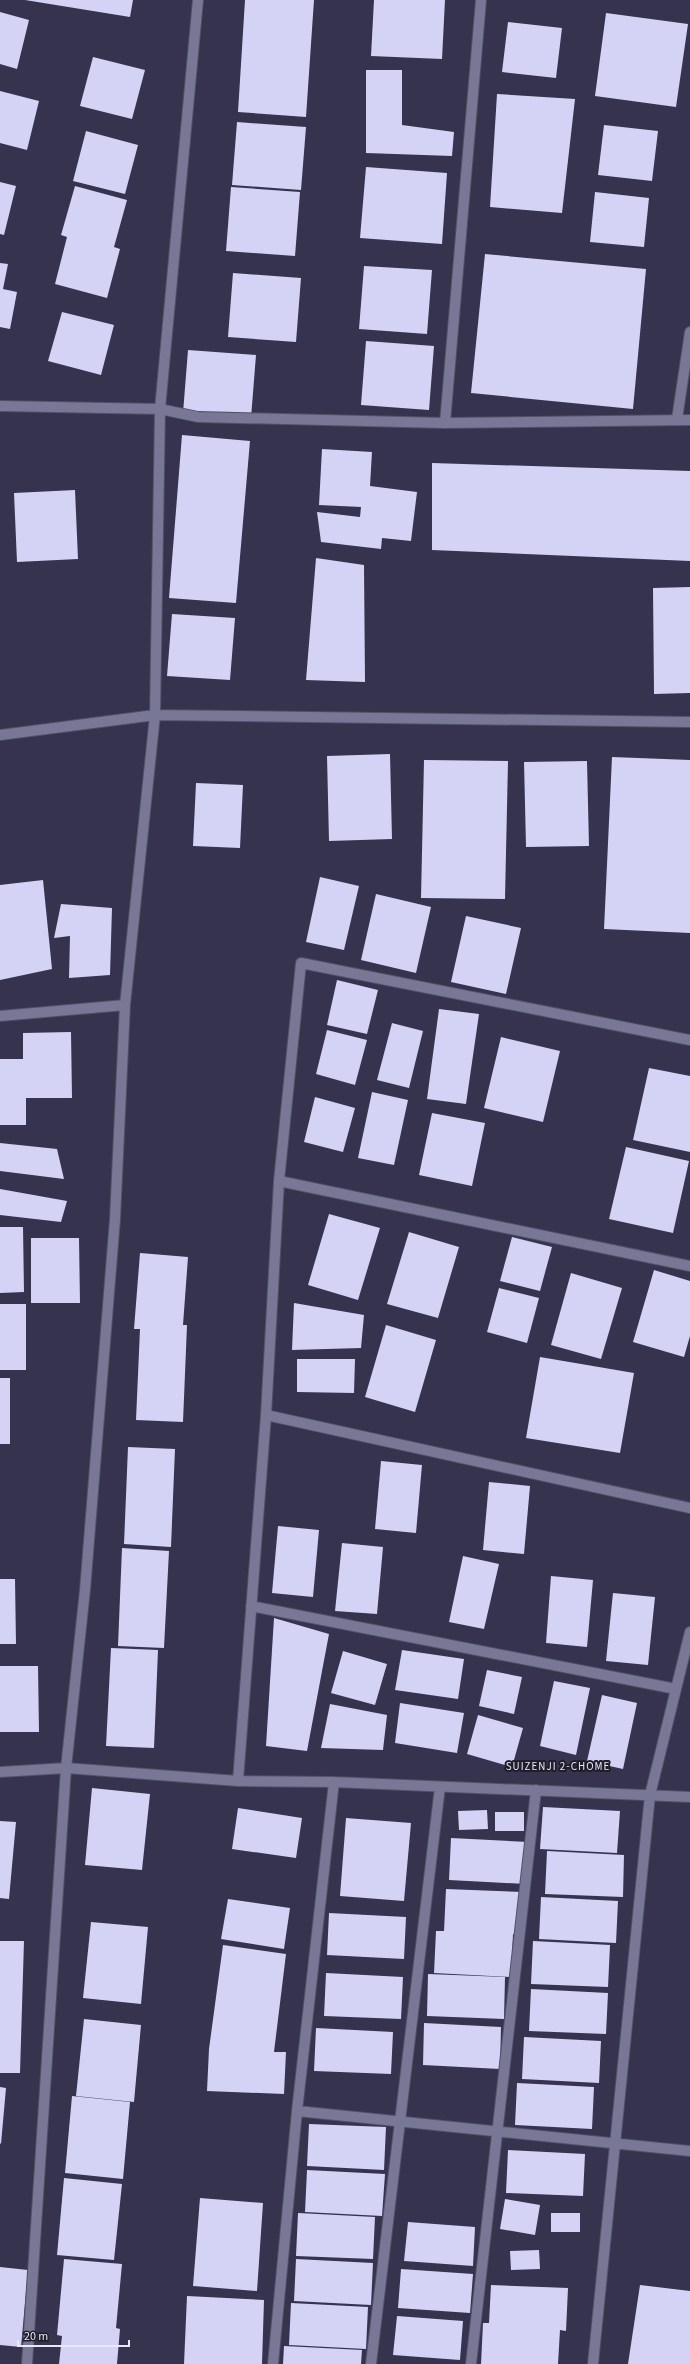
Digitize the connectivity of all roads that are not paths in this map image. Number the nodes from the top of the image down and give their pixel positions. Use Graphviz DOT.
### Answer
graph roads {
  1 [pos="198,0"];
  2 [pos="481,0"];
  3 [pos="690,332"];
  4 [pos="0,406"];
  5 [pos="160,409"];
  6 [pos="678,419"];
  7 [pos="690,420"];
  8 [pos="445,423"];
  9 [pos="155,715"];
  10 [pos="690,722"];
  11 [pos="0,735"];
  12 [pos="125,1005"];
  13 [pos="0,1016"];
  14 [pos="690,1040"];
  15 [pos="279,1181"];
  16 [pos="690,1266"];
  17 [pos="266,1415"];
  18 [pos="690,1508"];
  19 [pos="251,1606"];
  20 [pos="690,1632"];
  21 [pos="676,1689"];
  22 [pos="66,1768"];
  23 [pos="0,1772"];
  24 [pos="238,1781"];
  25 [pos="334,1782"];
  26 [pos="440,1787"];
  27 [pos="536,1790"];
  28 [pos="650,1795"];
  29 [pos="690,1797"];
  30 [pos="297,2111"];
  31 [pos="400,2122"];
  32 [pos="498,2132"];
  33 [pos="615,2143"];
  34 [pos="690,2151"];
  35 [pos="27,2364"];
  36 [pos="273,2364"];
  37 [pos="371,2364"];
  38 [pos="470,2364"];
  39 [pos="593,2364"];
  1 -- 5 [label="street"];
  2 -- 8 [label="street"];
  3 -- 6 [label="street"];
  4 -- 5 [label="street"];
  5 -- 8 [label="street"];
  5 -- 9 [label="street"];
  6 -- 7 [label="street"];
  6 -- 8 [label="street"];
  9 -- 10 [label="street"];
  9 -- 11 [label="street"];
  9 -- 12 [label="street"];
  12 -- 13 [label="street"];
  12 -- 22 [label="street"];
  14 -- 15 [label="street"];
  15 -- 16 [label="street"];
  15 -- 17 [label="street"];
  17 -- 18 [label="street"];
  17 -- 19 [label="street"];
  19 -- 21 [label="street"];
  19 -- 24 [label="street"];
  20 -- 21 [label="street"];
  21 -- 28 [label="street"];
  22 -- 23 [label="street"];
  22 -- 24 [label="street"];
  22 -- 35 [label="street"];
  24 -- 25 [label="street"];
  25 -- 26 [label="street"];
  25 -- 30 [label="street"];
  26 -- 27 [label="street"];
  26 -- 31 [label="street"];
  27 -- 28 [label="street"];
  27 -- 32 [label="street"];
  28 -- 29 [label="street"];
  28 -- 33 [label="street"];
  30 -- 31 [label="street"];
  30 -- 36 [label="street"];
  31 -- 32 [label="street"];
  31 -- 37 [label="street"];
  32 -- 33 [label="street"];
  32 -- 38 [label="street"];
  33 -- 34 [label="street"];
  33 -- 39 [label="street"];
}
